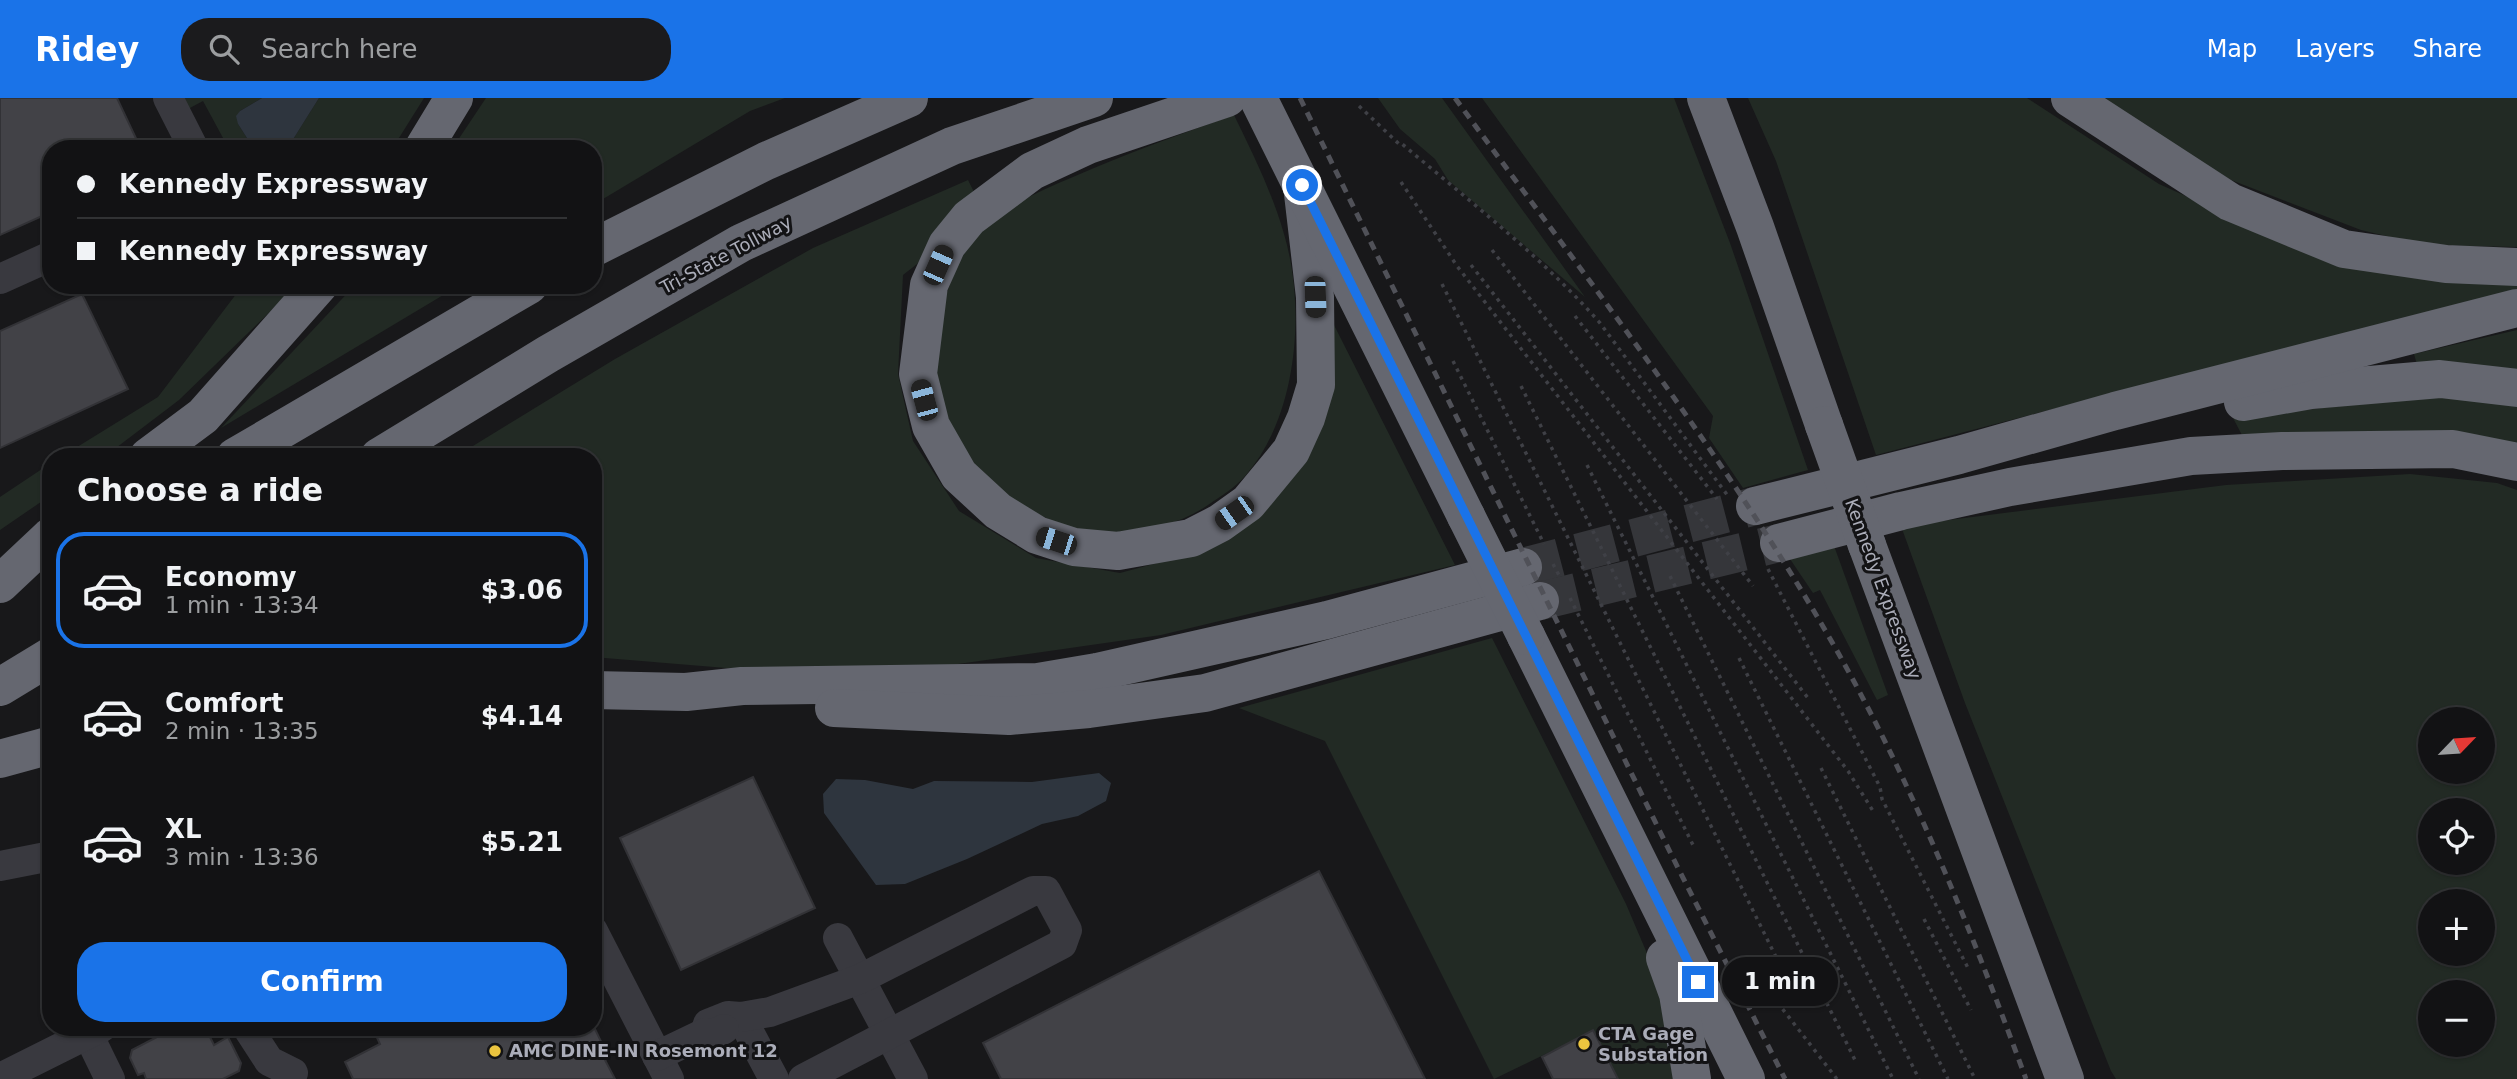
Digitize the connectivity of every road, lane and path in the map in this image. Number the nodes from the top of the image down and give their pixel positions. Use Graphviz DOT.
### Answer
graph roads {
  1 [pos="454,98"];
  2 [pos="909,98"];
  3 [pos="1094,98"];
  4 [pos="1227,98"];
  5 [pos="1706,98"];
  6 [pos="2070,98"];
  7 [pos="175,101"];
  8 [pos="1359,106"];
  9 [pos="1263,108"];
  10 [pos="190,140"];
  11 [pos="428,140"];
  12 [pos="1401,182"];
  13 [pos="1302,185"];
  14 [pos="602,243"];
  15 [pos="1492,250"];
  16 [pos="42,260"];
  17 [pos="1471,265"];
  18 [pos="2517,267"];
  19 [pos="0,279"];
  20 [pos="1442,284"];
  21 [pos="311,294"];
  22 [pos="514,294"];
  23 [pos="2517,308"];
  24 [pos="1575,316"];
  25 [pos="1453,361"];
  26 [pos="1521,386"];
  27 [pos="2517,388"];
  28 [pos="2115,411"];
  29 [pos="160,448"];
  30 [pos="250,448"];
  31 [pos="394,448"];
  32 [pos="2517,462"];
  33 [pos="1587,465"];
  34 [pos="1717,499"];
  35 [pos="1744,505"];
  36 [pos="42,544"];
  37 [pos="1777,554"];
  38 [pos="1540,558"];
  39 [pos="42,570"];
  40 [pos="1670,576"];
  41 [pos="0,584"];
  42 [pos="1753,586"];
  43 [pos="0,594"];
  44 [pos="1558,595"];
  45 [pos="1739,658"];
  46 [pos="42,661"];
  47 [pos="0,687"];
  48 [pos="602,690"];
  49 [pos="686,692"];
  50 [pos="1554,693"];
  51 [pos="1808,698"];
  52 [pos="42,747"];
  53 [pos="0,759"];
  54 [pos="1821,768"];
  55 [pos="1872,811"];
  56 [pos="1694,847"];
  57 [pos="42,858"];
  58 [pos="0,866"];
  59 [pos="1924,919"];
  60 [pos="838,938"];
  61 [pos="602,949"];
  62 [pos="1777,959"];
  63 [pos="1969,970"];
  64 [pos="860,979"];
  65 [pos="1767,989"];
  66 [pos="1971,1010"];
  67 [pos="741,1017"];
  68 [pos="890,1035"];
  69 [pos="85,1036"];
  70 [pos="97,1036"];
  71 [pos="253,1036"];
  72 [pos="274,1036"];
  73 [pos="1855,1060"];
  74 [pos="663,1068"];
  75 [pos="294,1076"];
  76 [pos="0,1078"];
  77 [pos="2065,1078"];
  78 [pos="110,1079"];
  79 [pos="774,1079"];
  80 [pos="803,1079"];
  81 [pos="913,1079"];
  82 [pos="1692,1079"];
  83 [pos="1746,1079"];
  84 [pos="1837,1079"];
  85 [pos="1892,1079"];
  86 [pos="1919,1079"];
  87 [pos="1948,1079"];
  88 [pos="1975,1079"];
  1 -- 11 [label="highway"];
  2 -- 14 [label="highway"];
  3 -- 31 [label="highway, Tri-State Tollway"];
  4 -- 13 [label="highway"];
  5 -- 77 [label="highway, Kennedy Expressway, bridge"];
  6 -- 18 [label="highway"];
  7 -- 10 [label="street"];
  8 -- 35 [label="path"];
  9 -- 13 [label="highway"];
  12 -- 55 [label="path"];
  13 -- 50 [label="highway, bridge"];
  15 -- 42 [label="path"];
  16 -- 19 [label="street"];
  17 -- 51 [label="path"];
  20 -- 62 [label="path"];
  21 -- 29 [label="highway"];
  22 -- 30 [label="highway"];
  23 -- 28 [label="highway"];
  24 -- 34 [label="path"];
  25 -- 38 [label="path"];
  26 -- 73 [label="path"];
  27 -- 28 [label="highway"];
  28 -- 35 [label="highway"];
  32 -- 37 [label="highway"];
  33 -- 85 [label="path"];
  36 -- 41 [label="highway"];
  37 -- 63 [label="path"];
  38 -- 44 [label="path"];
  38 -- 49 [label="highway"];
  39 -- 43 [label="highway"];
  40 -- 86 [label="path"];
  44 -- 49 [label="highway"];
  44 -- 56 [label="path"];
  45 -- 87 [label="path"];
  46 -- 47 [label="highway"];
  48 -- 49 [label="highway"];
  50 -- 82 [label="highway"];
  50 -- 83 [label="highway"];
  52 -- 53 [label="highway"];
  54 -- 88 [label="path"];
  57 -- 58 [label="street"];
  59 -- 66 [label="path"];
  60 -- 64 [label="street"];
  61 -- 74 [label="street"];
  64 -- 67 [label="street"];
  64 -- 68 [label="street"];
  64 -- 68 [label="street"];
  65 -- 84 [label="path"];
  67 -- 74 [label="street"];
  67 -- 79 [label="street"];
  68 -- 80 [label="street"];
  68 -- 81 [label="street"];
  69 -- 76 [label="street"];
  70 -- 78 [label="street"];
  71 -- 75 [label="street"];
  72 -- 75 [label="street"];
}
